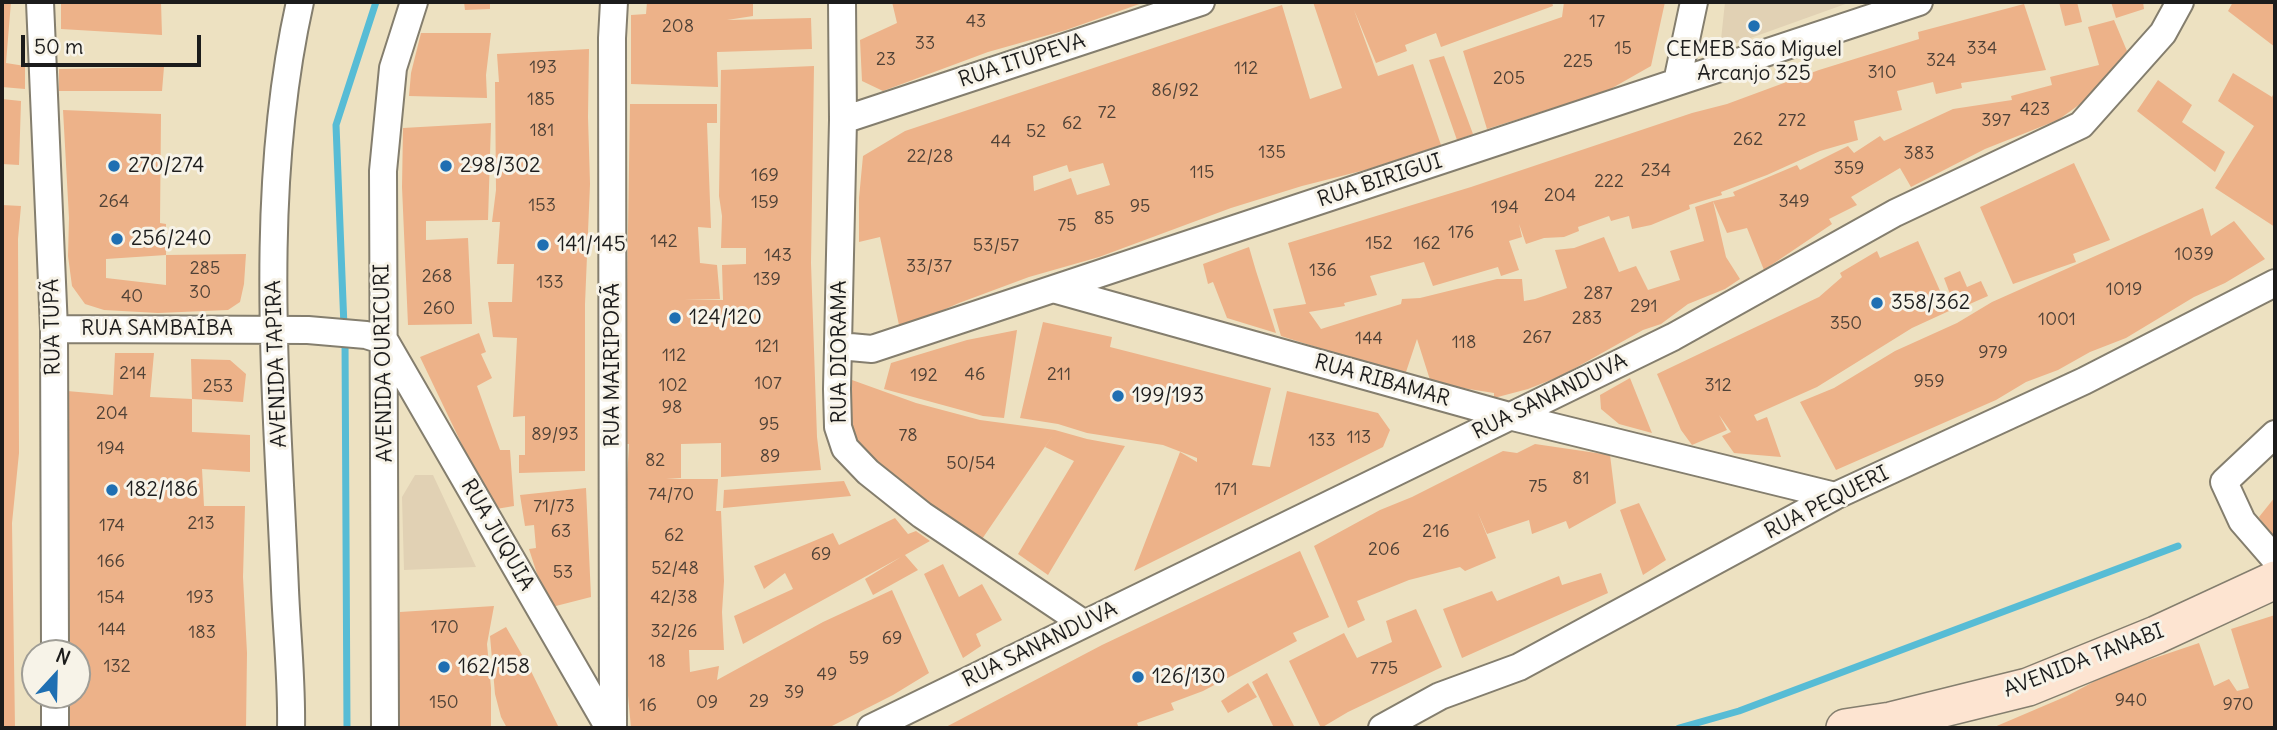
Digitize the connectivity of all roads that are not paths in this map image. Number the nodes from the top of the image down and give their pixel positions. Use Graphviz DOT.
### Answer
graph roads {
  1 [pos="40,2"];
  2 [pos="300,2"];
  3 [pos="414,2"];
  4 [pos="614,2"];
  5 [pos="842,2"];
  6 [pos="1202,2"];
  7 [pos="1694,2"];
  8 [pos="1919,2"];
  9 [pos="2180,2"];
  10 [pos="1677,82"];
  11 [pos="843,120"];
  12 [pos="2275,284"];
  13 [pos="1053,289"];
  14 [pos="54,329"];
  15 [pos="275,330"];
  16 [pos="375,338"];
  17 [pos="839,346"];
  18 [pos="1509,416"];
  19 [pos="2275,433"];
  20 [pos="1835,496"];
  21 [pos="2275,559"];
  22 [pos="2275,580"];
  23 [pos="1083,623"];
  24 [pos="55,639"];
  25 [pos="55,709"];
  26 [pos="55,728"];
  27 [pos="290,728"];
  28 [pos="385,728"];
  29 [pos="611,728"];
  30 [pos="871,728"];
  31 [pos="1382,728"];
  32 [pos="1845,728"];
  1 -- 14 [label="street, RUA TUPÃ"];
  2 -- 15 [label="street, AVENIDA TAPIRA"];
  3 -- 16 [label="street, AVENIDA OURICURI"];
  4 -- 29 [label="street, RUA MAIRIPORÃ"];
  5 -- 11 [label="street, RUA DIORAMA"];
  6 -- 11 [label="street, RUA ITUPEVA"];
  7 -- 10 [label="street"];
  8 -- 10 [label="street, RUA BIRIGUI"];
  9 -- 18 [label="street, RUA SANANDUVA"];
  10 -- 13 [label="street, RUA BIRIGUI"];
  11 -- 17 [label="street, RUA DIORAMA"];
  12 -- 20 [label="street, RUA PEQUERI"];
  13 -- 17 [label="street, RUA BIRIGUI"];
  13 -- 18 [label="street, RUA RIBAMAR"];
  14 -- 15 [label="street, RUA SAMBAÍBA"];
  14 -- 24 [label="street, RUA TUPÃ"];
  15 -- 16 [label="street, RUA SAMBAÍBA"];
  15 -- 27 [label="street, AVENIDA TAPIRA"];
  16 -- 28 [label="street, AVENIDA OURICURI"];
  16 -- 29 [label="street, RUA JUQUIA"];
  17 -- 23 [label="street, RUA DIORAMA"];
  18 -- 20 [label="street, RUA RIBAMAR"];
  18 -- 23 [label="street, RUA SANANDUVA"];
  19 -- 21 [label="street"];
  20 -- 31 [label="street, RUA PEQUERI"];
  22 -- 32 [label="street, AVENIDA TANABI"];
  23 -- 30 [label="street, RUA SANANDUVA"];
  25 -- 26 [label="street"];
}
